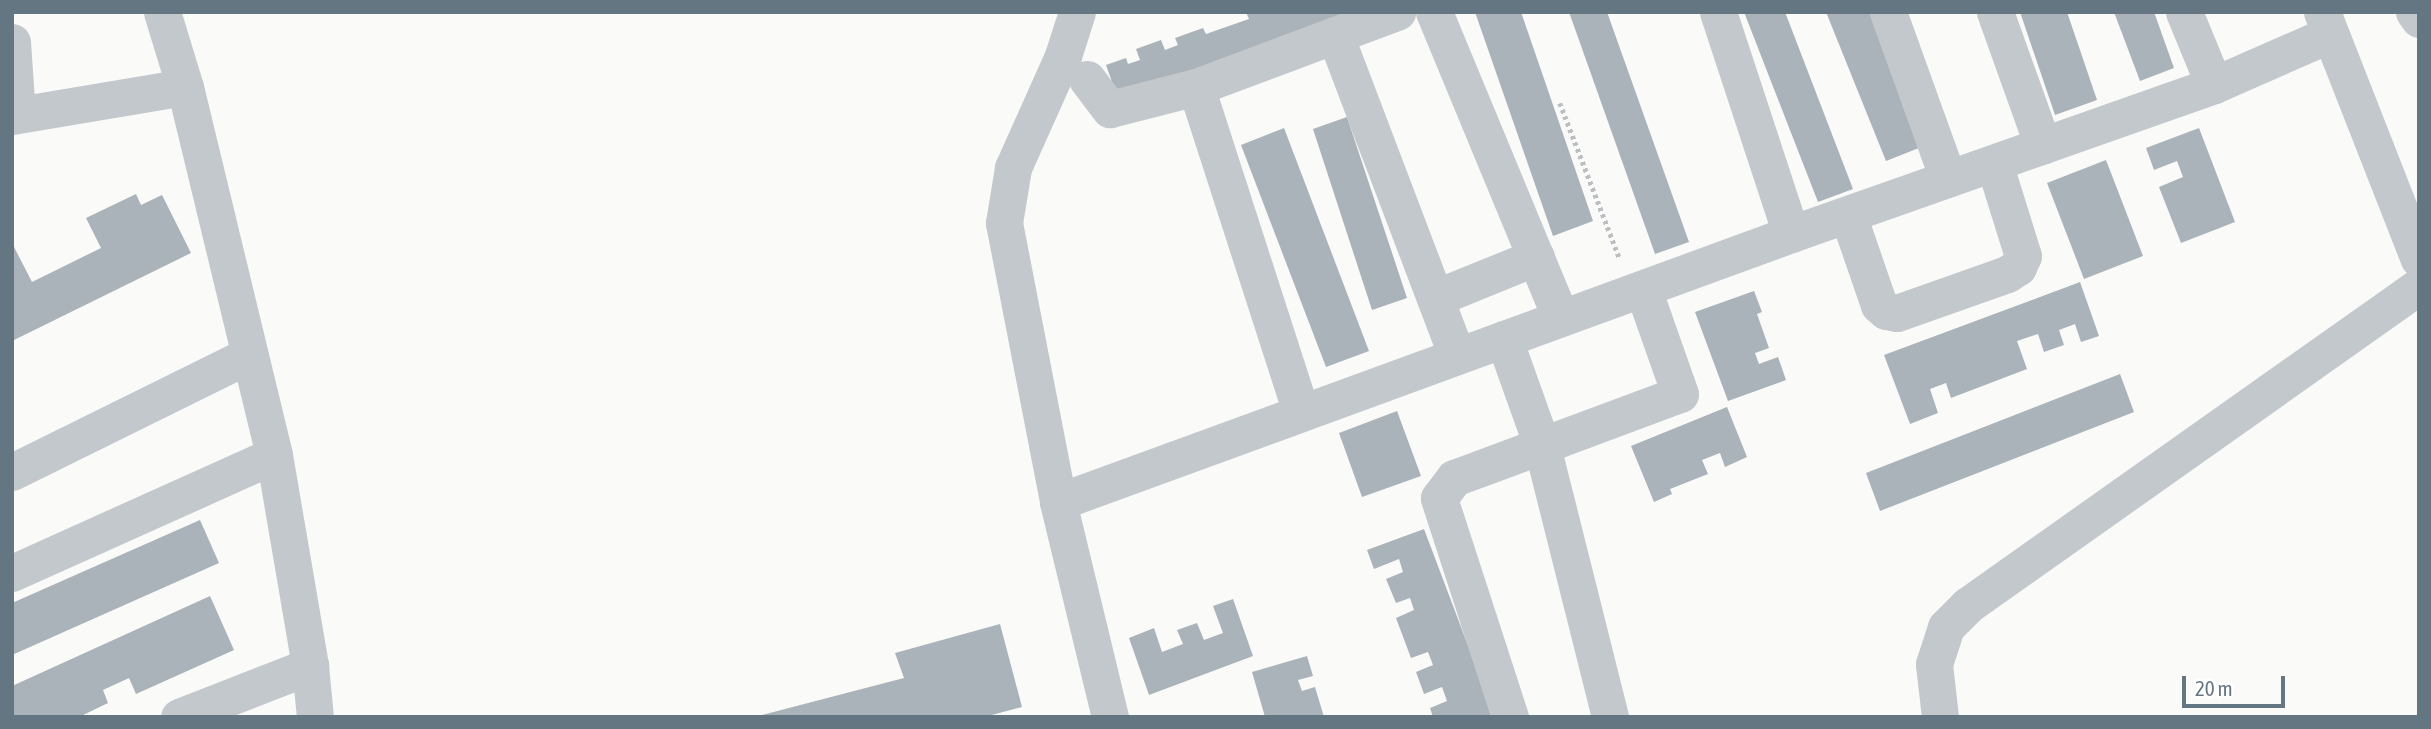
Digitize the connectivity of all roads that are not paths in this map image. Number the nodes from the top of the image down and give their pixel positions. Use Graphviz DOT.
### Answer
graph roads {
  1 [pos="162,12"];
  2 [pos="1077,12"];
  3 [pos="1396,12"];
  4 [pos="1434,12"];
  5 [pos="1718,12"];
  6 [pos="1888,12"];
  7 [pos="1995,12"];
  8 [pos="2184,12"];
  9 [pos="2414,12"];
  10 [pos="2419,19"];
  11 [pos="2326,23"];
  12 [pos="1335,35"];
  13 [pos="12,42"];
  14 [pos="1087,79"];
  15 [pos="2214,85"];
  16 [pos="1196,86"];
  17 [pos="185,87"];
  18 [pos="14,116"];
  19 [pos="2043,146"];
  20 [pos="1994,163"];
  21 [pos="1948,179"];
  22 [pos="1849,215"];
  23 [pos="1791,234"];
  24 [pos="1536,257"];
  25 [pos="2419,259"];
  26 [pos="2419,286"];
  27 [pos="1638,290"];
  28 [pos="1435,298"];
  29 [pos="1561,318"];
  30 [pos="1504,339"];
  31 [pos="249,355"];
  32 [pos="1457,356"];
  33 [pos="1301,412"];
  34 [pos="1542,446"];
  35 [pos="274,455"];
  36 [pos="12,472"];
  37 [pos="1058,502"];
  38 [pos="12,573"];
  39 [pos="310,666"];
  40 [pos="179,717"];
  41 [pos="315,717"];
  42 [pos="1110,717"];
  43 [pos="1510,717"];
  44 [pos="1610,717"];
  45 [pos="1940,717"];
  1 -- 17 [label="street"];
  2 -- 37 [label="street"];
  3 -- 12 [label="street"];
  4 -- 24 [label="street"];
  5 -- 23 [label="street"];
  6 -- 21 [label="street"];
  7 -- 19 [label="street"];
  8 -- 15 [label="street"];
  9 -- 10 [label="street"];
  11 -- 15 [label="street"];
  11 -- 25 [label="street"];
  12 -- 16 [label="street"];
  12 -- 28 [label="street"];
  13 -- 18 [label="street"];
  14 -- 16 [label="street"];
  15 -- 19 [label="street"];
  16 -- 33 [label="street"];
  17 -- 18 [label="street"];
  17 -- 31 [label="street"];
  19 -- 20 [label="street"];
  20 -- 21 [label="street"];
  20 -- 22 [label="street"];
  21 -- 22 [label="street"];
  22 -- 23 [label="street"];
  23 -- 27 [label="street"];
  24 -- 28 [label="street"];
  24 -- 29 [label="street"];
  26 -- 45 [label="street"];
  27 -- 29 [label="street"];
  27 -- 34 [label="street"];
  28 -- 32 [label="street"];
  29 -- 30 [label="street"];
  30 -- 32 [label="street"];
  30 -- 34 [label="street"];
  31 -- 35 [label="street"];
  31 -- 36 [label="street"];
  32 -- 33 [label="street"];
  33 -- 37 [label="street"];
  34 -- 43 [label="street"];
  34 -- 44 [label="street"];
  35 -- 38 [label="street"];
  35 -- 39 [label="street"];
  37 -- 42 [label="street"];
  39 -- 40 [label="street"];
  39 -- 41 [label="street"];
}
